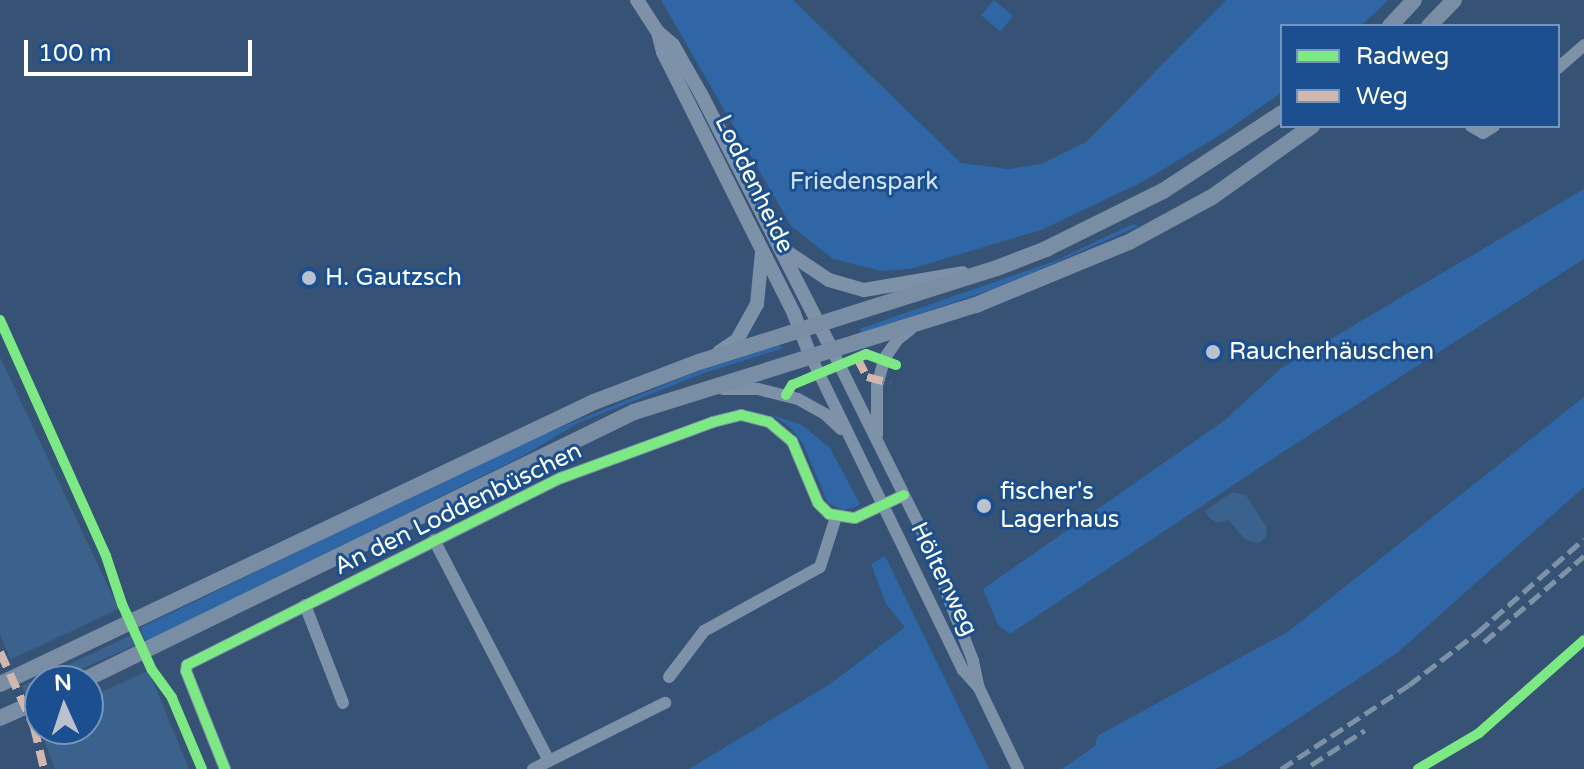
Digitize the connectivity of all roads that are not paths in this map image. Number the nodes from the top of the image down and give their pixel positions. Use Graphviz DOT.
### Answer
graph roads {
  1 [pos="637,0"];
  2 [pos="1414,0"];
  3 [pos="1454,0"];
  4 [pos="1392,24"];
  5 [pos="1431,24"];
  6 [pos="658,32"];
  7 [pos="1584,45"];
  8 [pos="1560,66"];
  9 [pos="1280,114"];
  10 [pos="1309,128"];
  11 [pos="781,247"];
  12 [pos="762,251"];
  13 [pos="997,268"];
  14 [pos="924,322"];
  15 [pos="821,325"];
  16 [pos="801,331"];
  17 [pos="832,350"];
  18 [pos="811,357"];
  19 [pos="699,362"];
  20 [pos="687,393"];
  21 [pos="878,442"];
  22 [pos="853,444"];
  23 [pos="904,495"];
  24 [pos="883,505"];
  25 [pos="836,517"];
  26 [pos="434,540"];
  27 [pos="305,605"];
  28 [pos="104,671"];
  29 [pos="669,677"];
  30 [pos="1,683"];
  31 [pos="979,688"];
  32 [pos="343,703"];
  33 [pos="665,703"];
  34 [pos="549,761"];
  35 [pos="225,769"];
  36 [pos="533,769"];
  37 [pos="1018,769"];
  1 -- 6 [label="street, Loddenheide"];
  2 -- 4 [label="main road"];
  3 -- 5 [label="main road"];
  6 -- 11 [label="street, Loddenheide"];
  6 -- 12 [label="street, Loddenheide"];
  7 -- 8 [label="street"];
  9 -- 13 [label="main road, An den Loddenbüschen"];
  10 -- 14 [label="main road, An den Loddenbüschen"];
  11 -- 13 [label="street"];
  11 -- 15 [label="street, Loddenheide"];
  12 -- 16 [label="street, Loddenheide"];
  12 -- 19 [label="street"];
  13 -- 15 [label="main road, An den Loddenbüschen"];
  14 -- 17 [label="main road, An den Loddenbüschen"];
  14 -- 21 [label="street, Höltenweg"];
  15 -- 16 [label="main road, An den Loddenbüschen"];
  15 -- 17 [label="street, Loddenheide"];
  16 -- 18 [label="street, Loddenheide"];
  16 -- 19 [label="main road, An den Loddenbüschen"];
  17 -- 18 [label="main road, An den Loddenbüschen"];
  17 -- 21 [label="street, Höltenweg"];
  18 -- 20 [label="main road, An den Loddenbüschen"];
  18 -- 22 [label="street, Höltenweg"];
  19 -- 30 [label="main road, An den Loddenbüschen"];
  20 -- 22 [label="street, Höltenweg"];
  20 -- 28 [label="main road, An den Loddenbüschen"];
  21 -- 23 [label="street, Höltenweg"];
  22 -- 24 [label="street, Höltenweg"];
  23 -- 24 [label="street"];
  23 -- 31 [label="street, Höltenweg"];
  24 -- 25 [label="street"];
  24 -- 31 [label="street, Höltenweg"];
  25 -- 26 [label="street, An den Loddenbüschen"];
  25 -- 29 [label="street"];
  26 -- 27 [label="street, An den Loddenbüschen"];
  26 -- 34 [label="street, An den Loddenbüschen"];
  27 -- 32 [label="street"];
  27 -- 35 [label="street, An den Loddenbüschen"];
  31 -- 37 [label="street, Höltenweg"];
  33 -- 34 [label="street"];
  34 -- 36 [label="street"];
}
